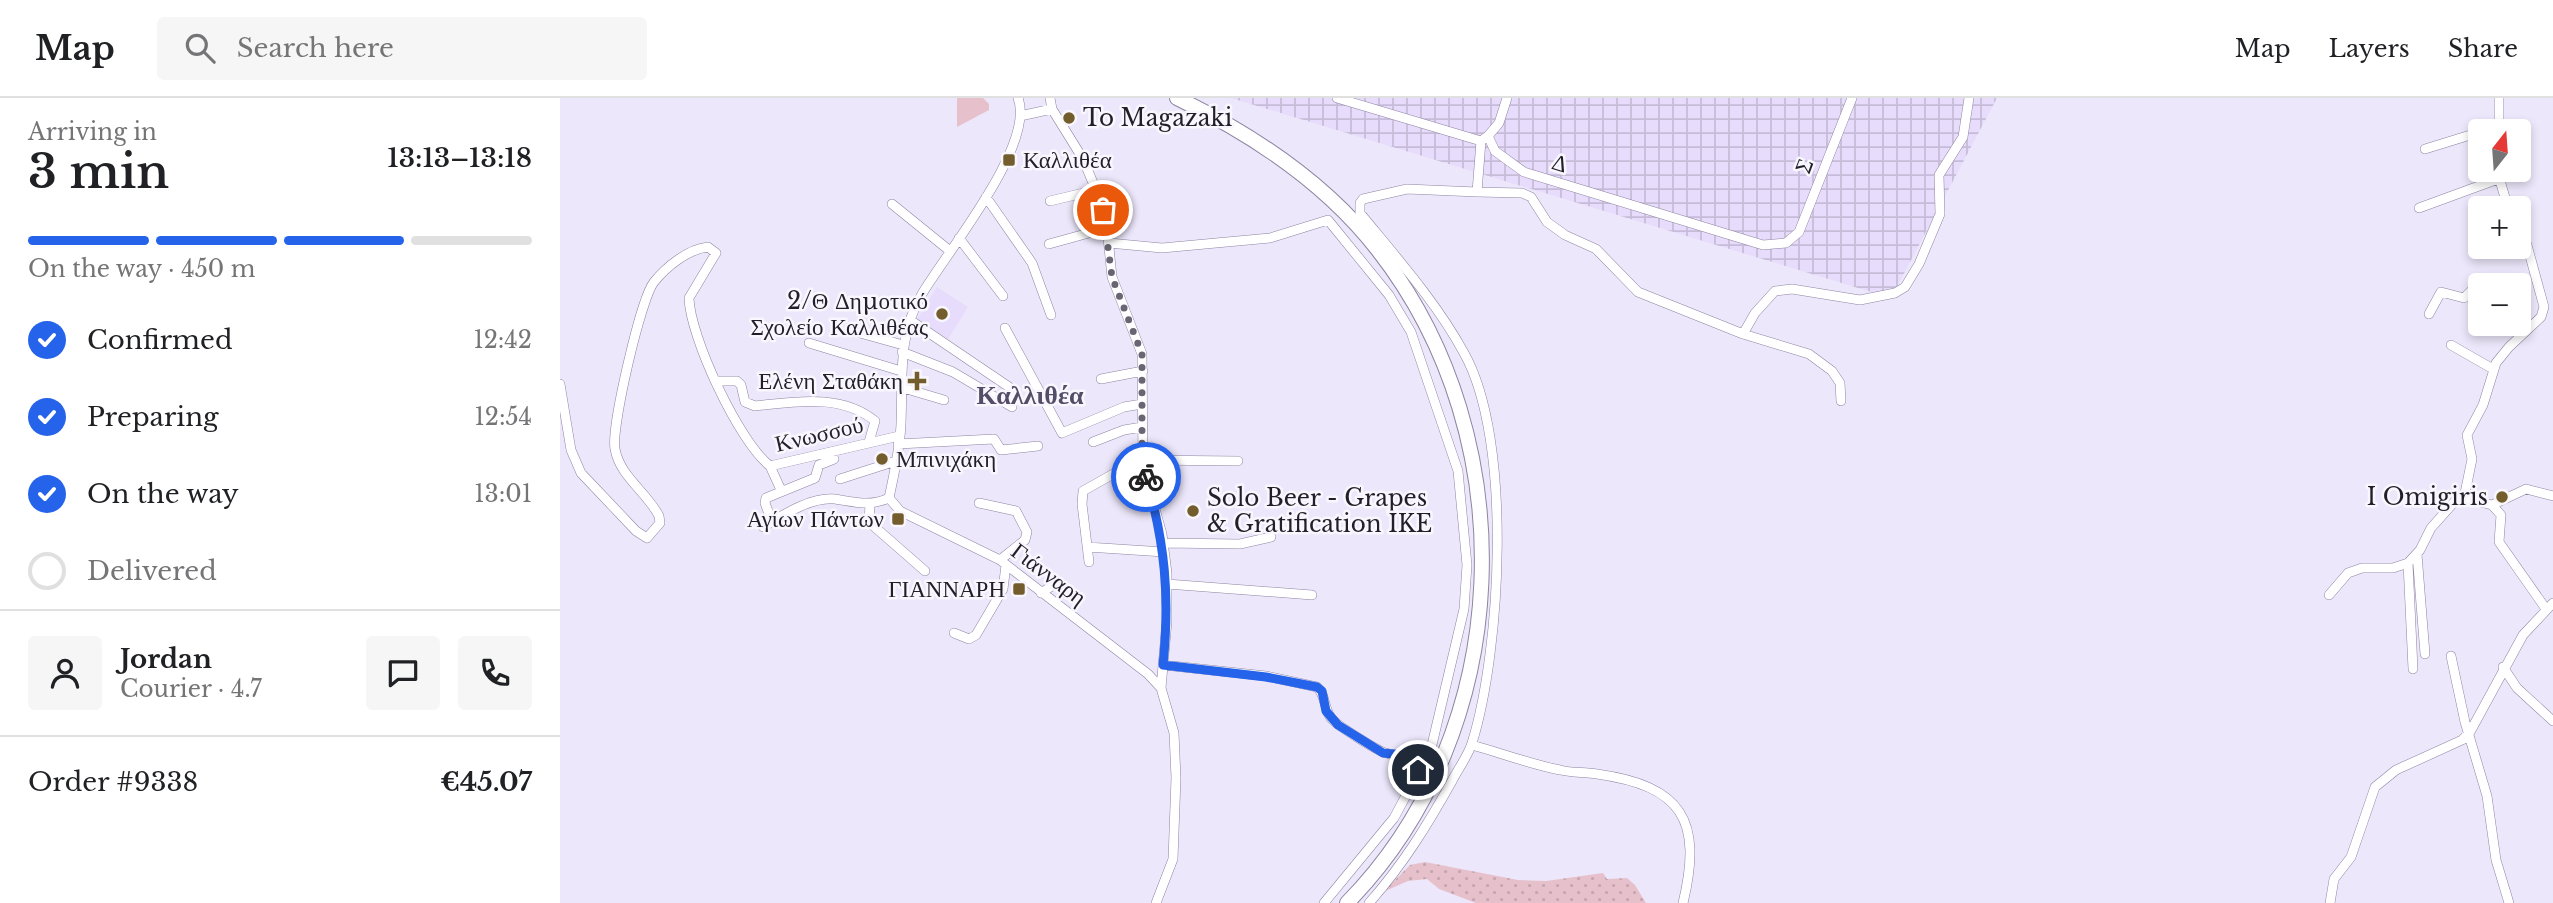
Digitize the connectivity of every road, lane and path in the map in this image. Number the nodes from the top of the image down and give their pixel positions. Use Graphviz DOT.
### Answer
graph roads {
  1 [pos="1018,98"];
  2 [pos="1050,98"];
  3 [pos="1177,98"];
  4 [pos="1337,98"];
  5 [pos="1507,98"];
  6 [pos="1852,98"];
  7 [pos="1969,98"];
  8 [pos="2499,98"];
  9 [pos="1052,109"];
  10 [pos="1020,116"];
  11 [pos="2500,119"];
  12 [pos="2468,136"];
  13 [pos="1485,139"];
  14 [pos="2425,149"];
  15 [pos="2479,182"];
  16 [pos="1096,190"];
  17 [pos="1477,192"];
  18 [pos="986,197"];
  19 [pos="1050,201"];
  20 [pos="892,204"];
  21 [pos="2419,208"];
  22 [pos="1107,228"];
  23 [pos="959,237"];
  24 [pos="1049,243"];
  25 [pos="1109,243"];
  26 [pos="1786,243"];
  27 [pos="950,251"];
  28 [pos="2531,259"];
  29 [pos="2468,294"];
  30 [pos="1003,296"];
  31 [pos="2429,314"];
  32 [pos="1051,315"];
  33 [pos="910,320"];
  34 [pos="2531,326"];
  35 [pos="1005,328"];
  36 [pos="860,332"];
  37 [pos="1743,334"];
  38 [pos="2520,336"];
  39 [pos="809,343"];
  40 [pos="2451,345"];
  41 [pos="903,349"];
  42 [pos="2493,369"];
  43 [pos="901,370"];
  44 [pos="1143,371"];
  45 [pos="716,378"];
  46 [pos="1101,379"];
  47 [pos="560,384"];
  48 [pos="900,387"];
  49 [pos="1009,387"];
  50 [pos="944,400"];
  51 [pos="1841,401"];
  52 [pos="1142,404"];
  53 [pos="1012,407"];
  54 [pos="1142,427"];
  55 [pos="899,440"];
  56 [pos="869,442"];
  57 [pos="1093,442"];
  58 [pos="1038,446"];
  59 [pos="830,452"];
  60 [pos="897,461"];
  61 [pos="1238,461"];
  62 [pos="1143,463"];
  63 [pos="770,466"];
  64 [pos="840,479"];
  65 [pos="786,489"];
  66 [pos="2553,496"];
  67 [pos="889,498"];
  68 [pos="2464,498"];
  69 [pos="810,503"];
  70 [pos="979,503"];
  71 [pos="870,504"];
  72 [pos="2492,505"];
  73 [pos="772,522"];
  74 [pos="763,527"];
  75 [pos="1271,537"];
  76 [pos="1087,547"];
  77 [pos="1163,548"];
  78 [pos="2417,554"];
  79 [pos="1003,562"];
  80 [pos="1089,562"];
  81 [pos="2408,563"];
  82 [pos="925,571"];
  83 [pos="1058,582"];
  84 [pos="1167,584"];
  85 [pos="1041,593"];
  86 [pos="1311,595"];
  87 [pos="2329,595"];
  88 [pos="2549,606"];
  89 [pos="954,633"];
  90 [pos="2425,654"];
  91 [pos="2451,656"];
  92 [pos="1163,665"];
  93 [pos="2503,667"];
  94 [pos="2413,669"];
  95 [pos="1161,688"];
  96 [pos="2553,721"];
  97 [pos="2470,732"];
  98 [pos="1472,745"];
  99 [pos="1424,760"];
  100 [pos="1156,903"];
  101 [pos="1324,903"];
  102 [pos="1347,903"];
  103 [pos="1369,903"];
  104 [pos="1684,903"];
  105 [pos="2329,903"];
  106 [pos="2509,903"];
  1 -- 10 [label="street"];
  2 -- 9 [label="street"];
  3 -- 102 [label="main road"];
  4 -- 13 [label="street"];
  5 -- 13 [label="street"];
  6 -- 26 [label="street, Σ"];
  7 -- 37 [label="street"];
  8 -- 11 [label="street"];
  9 -- 10 [label="street"];
  9 -- 16 [label="street"];
  10 -- 18 [label="street"];
  12 -- 14 [label="street"];
  13 -- 17 [label="street"];
  13 -- 26 [label="street, Δ"];
  15 -- 21 [label="street"];
  16 -- 19 [label="street"];
  16 -- 22 [label="street"];
  17 -- 37 [label="street"];
  17 -- 98 [label="street"];
  18 -- 23 [label="street"];
  18 -- 32 [label="street"];
  20 -- 27 [label="street"];
  22 -- 24 [label="street"];
  22 -- 25 [label="street"];
  23 -- 27 [label="street"];
  23 -- 30 [label="street"];
  25 -- 44 [label="street"];
  25 -- 99 [label="street"];
  27 -- 33 [label="street"];
  28 -- 34 [label="street"];
  29 -- 31 [label="street"];
  33 -- 41 [label="street"];
  33 -- 49 [label="street"];
  35 -- 52 [label="street"];
  36 -- 41 [label="street"];
  37 -- 51 [label="street"];
  38 -- 42 [label="street"];
  39 -- 43 [label="street"];
  40 -- 42 [label="street"];
  41 -- 43 [label="street"];
  41 -- 53 [label="street"];
  42 -- 68 [label="street"];
  43 -- 48 [label="street"];
  44 -- 46 [label="street"];
  44 -- 52 [label="street"];
  45 -- 47 [label="street, Κνωσσού"];
  45 -- 56 [label="street"];
  45 -- 63 [label="street, Κνωσσού"];
  48 -- 50 [label="street"];
  48 -- 55 [label="street"];
  52 -- 54 [label="street"];
  54 -- 57 [label="street"];
  54 -- 62 [label="street"];
  55 -- 56 [label="street, Κνωσσού"];
  55 -- 58 [label="street, Κνωσσού"];
  55 -- 60 [label="street"];
  56 -- 59 [label="street, Κνωσσού"];
  59 -- 63 [label="street, Κνωσσού"];
  59 -- 65 [label="street"];
  60 -- 64 [label="street"];
  60 -- 67 [label="street"];
  61 -- 62 [label="street"];
  62 -- 76 [label="street"];
  62 -- 77 [label="street"];
  63 -- 65 [label="street"];
  65 -- 69 [label="street"];
  65 -- 73 [label="street"];
  66 -- 72 [label="street"];
  67 -- 71 [label="street"];
  67 -- 79 [label="street, Γιάνναρη"];
  68 -- 72 [label="street"];
  68 -- 78 [label="street"];
  69 -- 71 [label="street"];
  69 -- 73 [label="street"];
  70 -- 79 [label="street"];
  71 -- 82 [label="street"];
  72 -- 88 [label="street"];
  73 -- 74 [label="street"];
  75 -- 77 [label="street"];
  76 -- 77 [label="street"];
  76 -- 80 [label="street"];
  77 -- 84 [label="street"];
  78 -- 81 [label="street"];
  78 -- 90 [label="street"];
  79 -- 85 [label="street, Γιάνναρη"];
  79 -- 89 [label="street"];
  81 -- 87 [label="street"];
  81 -- 94 [label="street"];
  83 -- 85 [label="street"];
  84 -- 86 [label="street"];
  84 -- 92 [label="street"];
  85 -- 95 [label="street, Γιάνναρη"];
  88 -- 93 [label="street"];
  91 -- 97 [label="street"];
  92 -- 95 [label="street"];
  92 -- 99 [label="street"];
  93 -- 96 [label="street"];
  93 -- 97 [label="street"];
  95 -- 100 [label="street"];
  97 -- 105 [label="street"];
  97 -- 106 [label="street"];
  98 -- 103 [label="street"];
  98 -- 104 [label="street"];
  99 -- 101 [label="street"];
}
